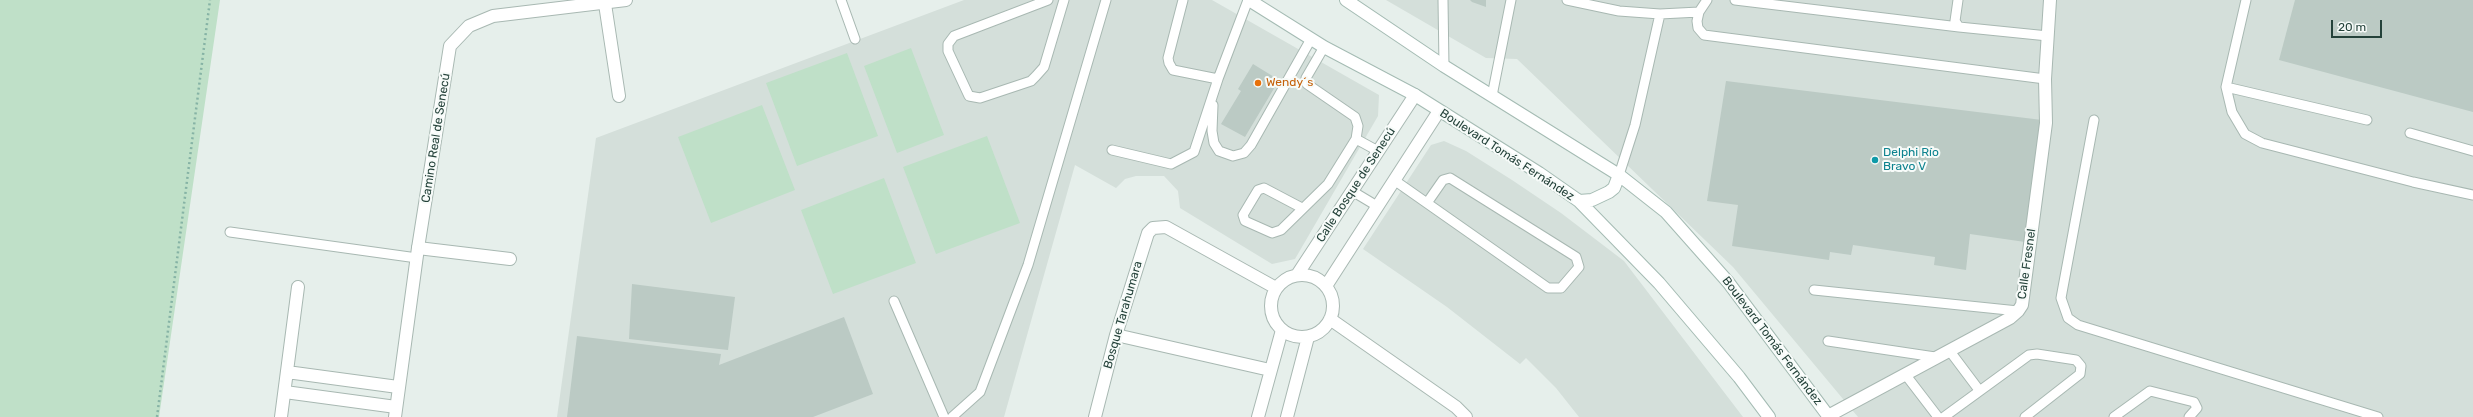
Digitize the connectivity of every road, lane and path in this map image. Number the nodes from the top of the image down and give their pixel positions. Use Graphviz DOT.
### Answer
graph roads {
  1 [pos="210,0"];
  2 [pos="626,0"];
  3 [pos="841,0"];
  4 [pos="1048,0"];
  5 [pos="1064,0"];
  6 [pos="1106,0"];
  7 [pos="1182,0"];
  8 [pos="1248,0"];
  9 [pos="1346,0"];
  10 [pos="1511,0"];
  11 [pos="1567,0"];
  12 [pos="1707,0"];
  13 [pos="1735,0"];
  14 [pos="1958,0"];
  15 [pos="2050,0"];
  16 [pos="2246,0"];
  17 [pos="1441,1"];
  18 [pos="605,4"];
  19 [pos="1699,12"];
  20 [pos="1660,14"];
  21 [pos="1959,27"];
  22 [pos="2048,36"];
  23 [pos="855,39"];
  24 [pos="1311,39"];
  25 [pos="1324,47"];
  26 [pos="1444,66"];
  27 [pos="2045,79"];
  28 [pos="1218,80"];
  29 [pos="2226,87"];
  30 [pos="1214,92"];
  31 [pos="1415,95"];
  32 [pos="619,96"];
  33 [pos="1492,96"];
  34 [pos="1439,111"];
  35 [pos="2094,120"];
  36 [pos="2367,120"];
  37 [pos="2410,133"];
  38 [pos="1356,139"];
  39 [pos="1112,150"];
  40 [pos="2473,150"];
  41 [pos="1378,151"];
  42 [pos="1619,175"];
  43 [pos="1394,180"];
  44 [pos="1352,191"];
  45 [pos="2473,195"];
  46 [pos="1579,201"];
  47 [pos="1426,203"];
  48 [pos="1378,206"];
  49 [pos="1302,208"];
  50 [pos="230,232"];
  51 [pos="417,253"];
  52 [pos="510,259"];
  53 [pos="1297,275"];
  54 [pos="1326,286"];
  55 [pos="298,287"];
  56 [pos="1276,288"];
  57 [pos="1814,290"];
  58 [pos="894,301"];
  59 [pos="2018,311"];
  60 [pos="1330,319"];
  61 [pos="1282,330"];
  62 [pos="1116,335"];
  63 [pos="1308,337"];
  64 [pos="1828,341"];
  65 [pos="1948,350"];
  66 [pos="1934,357"];
  67 [pos="1270,370"];
  68 [pos="287,372"];
  69 [pos="1905,374"];
  70 [pos="398,387"];
  71 [pos="1979,390"];
  72 [pos="285,392"];
  73 [pos="395,412"];
  74 [pos="1455,412"];
  75 [pos="1829,416"];
  76 [pos="157,417"];
  77 [pos="281,417"];
  78 [pos="944,417"];
  79 [pos="952,417"];
  80 [pos="1095,417"];
  81 [pos="1258,417"];
  82 [pos="1287,417"];
  83 [pos="1466,417"];
  84 [pos="1769,417"];
  85 [pos="1938,417"];
  86 [pos="1944,417"];
  87 [pos="2025,417"];
  88 [pos="2114,417"];
  89 [pos="2189,417"];
  90 [pos="2378,417"];
  1 -- 76 [label="path"];
  2 -- 18 [label="street, Camino Real de Senecú"];
  3 -- 23 [label="lane"];
  4 -- 5 [label="lane"];
  6 -- 79 [label="lane"];
  7 -- 28 [label="lane"];
  8 -- 24 [label="street, Boulevard Tomás Fernández"];
  8 -- 28 [label="lane"];
  9 -- 26 [label="street, Boulevard Tomás Fernández"];
  10 -- 33 [label="lane"];
  11 -- 20 [label="lane"];
  12 -- 19 [label="lane"];
  13 -- 21 [label="lane"];
  14 -- 21 [label="lane"];
  15 -- 22 [label="street, Calle Fresnel"];
  16 -- 29 [label="lane"];
  17 -- 26 [label="lane"];
  18 -- 32 [label="street"];
  18 -- 51 [label="street, Camino Real de Senecú"];
  19 -- 20 [label="lane"];
  19 -- 27 [label="lane"];
  20 -- 42 [label="lane"];
  21 -- 22 [label="lane"];
  22 -- 27 [label="street, Calle Fresnel"];
  24 -- 25 [label="street, Boulevard Tomás Fernández"];
  24 -- 30 [label="lane"];
  25 -- 31 [label="street, Boulevard Tomás Fernández"];
  25 -- 38 [label="lane"];
  26 -- 33 [label="street, Boulevard Tomás Fernández"];
  27 -- 59 [label="street, Calle Fresnel"];
  28 -- 30 [label="lane"];
  29 -- 36 [label="lane"];
  29 -- 45 [label="lane"];
  30 -- 39 [label="lane"];
  31 -- 34 [label="street, Boulevard Tomás Fernández"];
  31 -- 41 [label="street, Calle Bosque de Senecú"];
  33 -- 42 [label="street, Boulevard Tomás Fernández"];
  34 -- 43 [label="street"];
  34 -- 46 [label="street, Boulevard Tomás Fernández"];
  35 -- 90 [label="lane"];
  37 -- 40 [label="lane"];
  38 -- 41 [label="lane"];
  38 -- 49 [label="lane"];
  41 -- 44 [label="street, Calle Bosque de Senecú"];
  42 -- 46 [label="street"];
  42 -- 75 [label="street, Boulevard Tomás Fernández"];
  43 -- 47 [label="lane"];
  43 -- 48 [label="street"];
  44 -- 48 [label="lane"];
  44 -- 53 [label="street, Calle Bosque de Senecú"];
  46 -- 84 [label="street, Boulevard Tomás Fernández"];
  47 -- 47 [label="lane"];
  48 -- 54 [label="street"];
  49 -- 49 [label="lane"];
  50 -- 51 [label="lane"];
  51 -- 52 [label="street"];
  51 -- 70 [label="street, Camino Real de Senecú"];
  53 -- 54 [label="street"];
  53 -- 56 [label="street"];
  54 -- 60 [label="street"];
  55 -- 68 [label="street"];
  56 -- 61 [label="street"];
  56 -- 62 [label="street, Bosque Tarahumara"];
  57 -- 59 [label="lane"];
  58 -- 78 [label="lane"];
  59 -- 65 [label="street, Calle Fresnel"];
  60 -- 63 [label="street"];
  60 -- 74 [label="street"];
  61 -- 63 [label="street"];
  61 -- 67 [label="street"];
  62 -- 67 [label="street"];
  62 -- 80 [label="street, Bosque Tarahumara"];
  63 -- 82 [label="street"];
  64 -- 66 [label="lane"];
  65 -- 66 [label="street, Calle Fresnel"];
  65 -- 71 [label="lane"];
  66 -- 69 [label="street, Calle Fresnel"];
  67 -- 81 [label="street"];
  68 -- 70 [label="street"];
  68 -- 72 [label="street"];
  69 -- 75 [label="street, Calle Fresnel"];
  69 -- 85 [label="lane"];
  70 -- 73 [label="street, Camino Real de Senecú"];
  71 -- 86 [label="lane"];
  71 -- 87 [label="lane"];
  72 -- 73 [label="street"];
  72 -- 77 [label="street"];
  74 -- 83 [label="street"];
  88 -- 89 [label="lane"];
}
